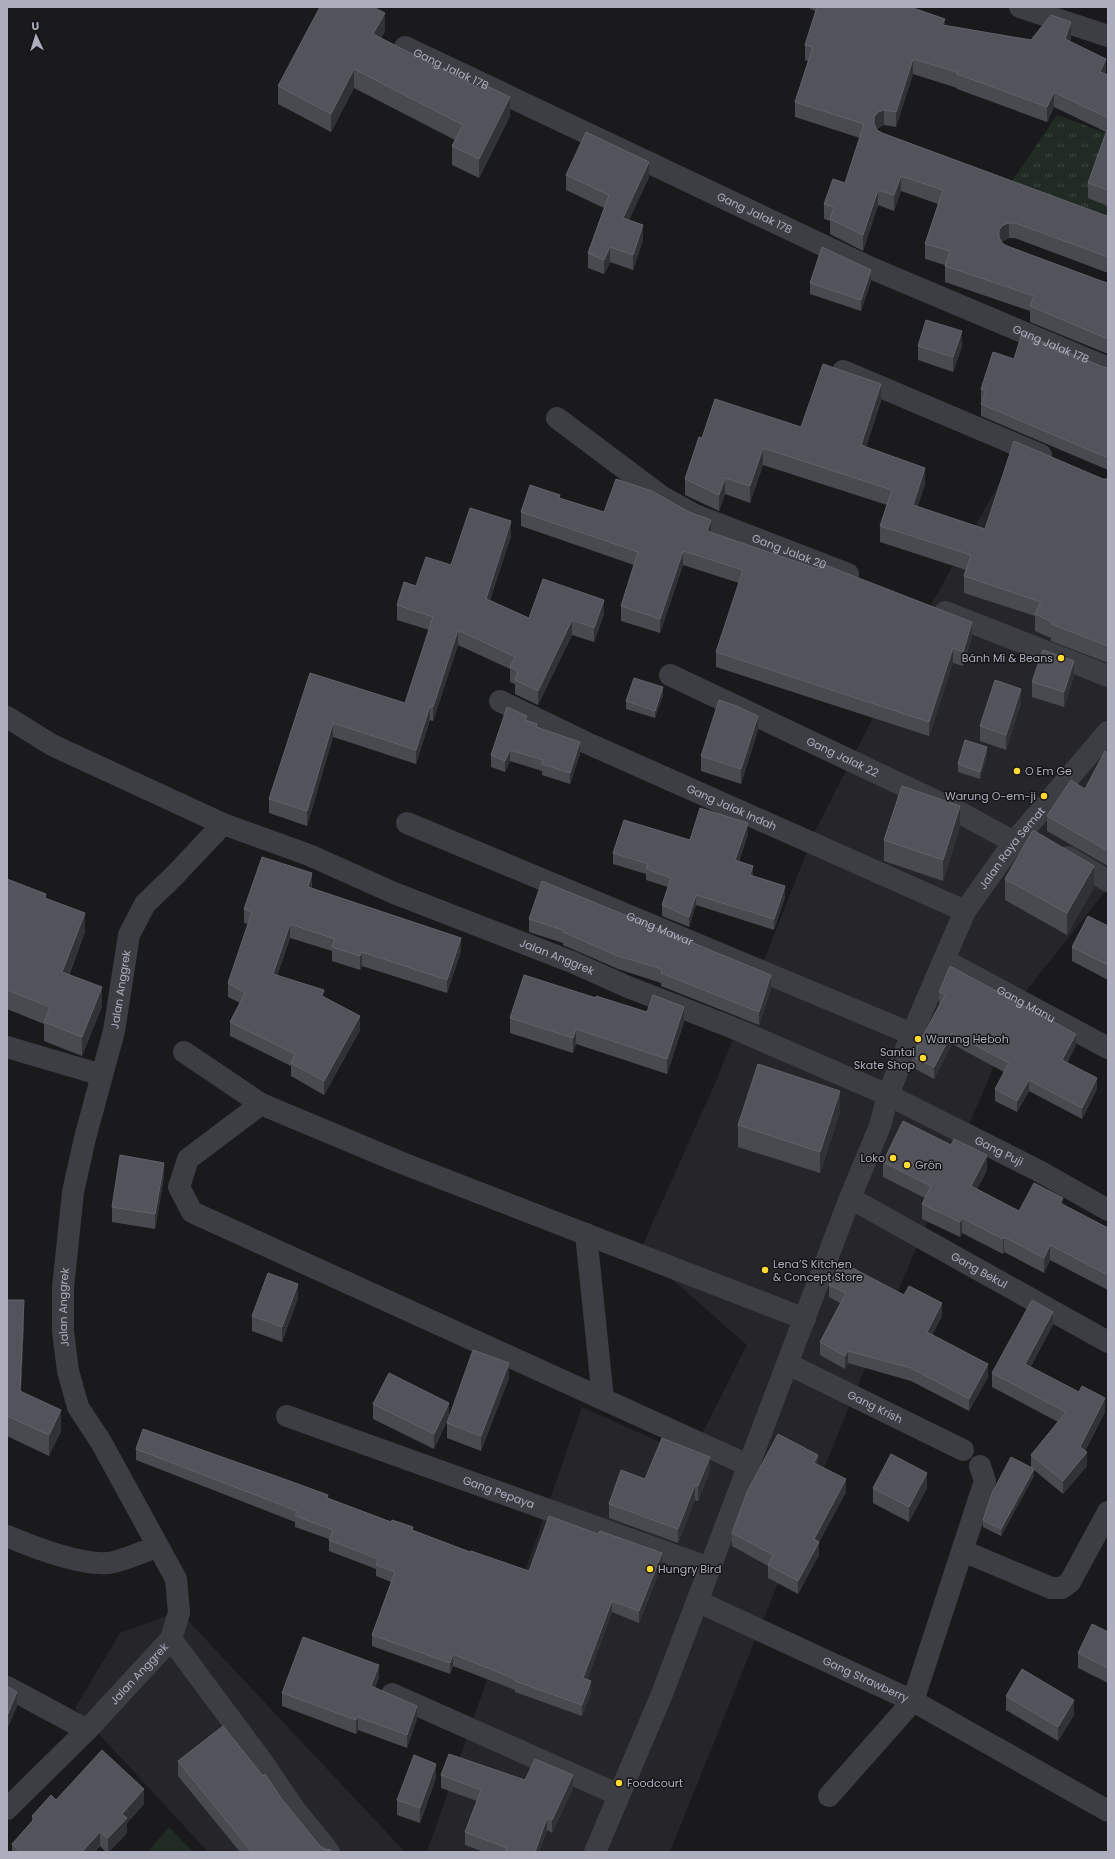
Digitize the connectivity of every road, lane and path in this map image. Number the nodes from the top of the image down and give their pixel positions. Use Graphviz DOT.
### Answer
graph roads {
  1 [pos="1020,7"];
  2 [pos="1108,36"];
  3 [pos="405,47"];
  4 [pos="1108,368"];
  5 [pos="844,371"];
  6 [pos="557,418"];
  7 [pos="1057,462"];
  8 [pos="865,581"];
  9 [pos="924,604"];
  10 [pos="670,674"];
  11 [pos="1108,676"];
  12 [pos="500,701"];
  13 [pos="7,717"];
  14 [pos="1105,741"];
  15 [pos="407,823"];
  16 [pos="223,824"];
  17 [pos="1019,837"];
  18 [pos="1108,881"];
  19 [pos="965,911"];
  20 [pos="944,960"];
  21 [pos="912,1034"];
  22 [pos="7,1047"];
  23 [pos="1108,1048"];
  24 [pos="184,1052"];
  25 [pos="102,1075"];
  26 [pos="888,1095"];
  27 [pos="261,1104"];
  28 [pos="850,1198"];
  29 [pos="1108,1210"];
  30 [pos="586,1234"];
  31 [pos="805,1319"];
  32 [pos="1108,1342"];
  33 [pos="788,1364"];
  34 [pos="604,1399"];
  35 [pos="287,1416"];
  36 [pos="963,1450"];
  37 [pos="750,1466"];
  38 [pos="983,1473"];
  39 [pos="1108,1512"];
  40 [pos="7,1536"];
  41 [pos="157,1547"];
  42 [pos="963,1550"];
  43 [pos="710,1568"];
  44 [pos="697,1601"];
  45 [pos="171,1640"];
  46 [pos="7,1687"];
  47 [pos="392,1694"];
  48 [pos="913,1701"];
  49 [pos="87,1730"];
  50 [pos="619,1795"];
  51 [pos="829,1796"];
  52 [pos="7,1809"];
  53 [pos="1108,1811"];
  54 [pos="329,1852"];
  55 [pos="595,1852"];
  1 -- 2 [label="street"];
  3 -- 4 [label="street, Gang Jalak 17B"];
  5 -- 7 [label="street"];
  6 -- 8 [label="street, Gang Jalak 20"];
  9 -- 11 [label="street"];
  10 -- 17 [label="street, Gang Jalak 22"];
  12 -- 19 [label="street, Gang Jalak Indah"];
  13 -- 16 [label="street, Jalan Anggrek"];
  14 -- 17 [label="street, Jalan Raya Semat"];
  15 -- 21 [label="street, Gang Mawar"];
  16 -- 25 [label="street, Jalan Anggrek"];
  16 -- 26 [label="street, Jalan Anggrek"];
  17 -- 18 [label="street, Gang Jalak 22"];
  17 -- 19 [label="street, Jalan Raya Semat"];
  19 -- 20 [label="street, Jalan Raya Semat"];
  20 -- 21 [label="street, Jalan Raya Semat"];
  20 -- 23 [label="street, Gang Manu"];
  21 -- 26 [label="street, Jalan Raya Semat"];
  22 -- 25 [label="street"];
  24 -- 27 [label="street"];
  25 -- 41 [label="street, Jalan Anggrek"];
  26 -- 28 [label="street, Jalan Raya Semat"];
  26 -- 29 [label="street, Gang Puji"];
  27 -- 30 [label="street"];
  27 -- 34 [label="street"];
  28 -- 31 [label="street, Jalan Raya Semat"];
  28 -- 32 [label="street, Gang Bekul"];
  30 -- 31 [label="street"];
  30 -- 34 [label="street"];
  31 -- 33 [label="street, Jalan Raya Semat"];
  33 -- 36 [label="street, Gang Krish"];
  33 -- 37 [label="street, Jalan Raya Semat"];
  34 -- 37 [label="street"];
  35 -- 43 [label="street, Gang Pepaya"];
  37 -- 43 [label="street, Jalan Raya Semat"];
  38 -- 42 [label="street, Gang Strawberry"];
  39 -- 42 [label="street"];
  40 -- 41 [label="street"];
  41 -- 45 [label="street, Jalan Anggrek"];
  42 -- 48 [label="street, Gang Strawberry"];
  43 -- 44 [label="street, Jalan Raya Semat"];
  44 -- 48 [label="street, Gang Strawberry"];
  44 -- 50 [label="street, Jalan Raya Semat"];
  45 -- 49 [label="street, Jalan Anggrek"];
  45 -- 54 [label="street"];
  46 -- 49 [label="street"];
  47 -- 50 [label="street"];
  48 -- 51 [label="street"];
  48 -- 53 [label="street"];
  49 -- 52 [label="street, Jalan Anggrek"];
  50 -- 55 [label="street, Jalan Raya Semat"];
}
